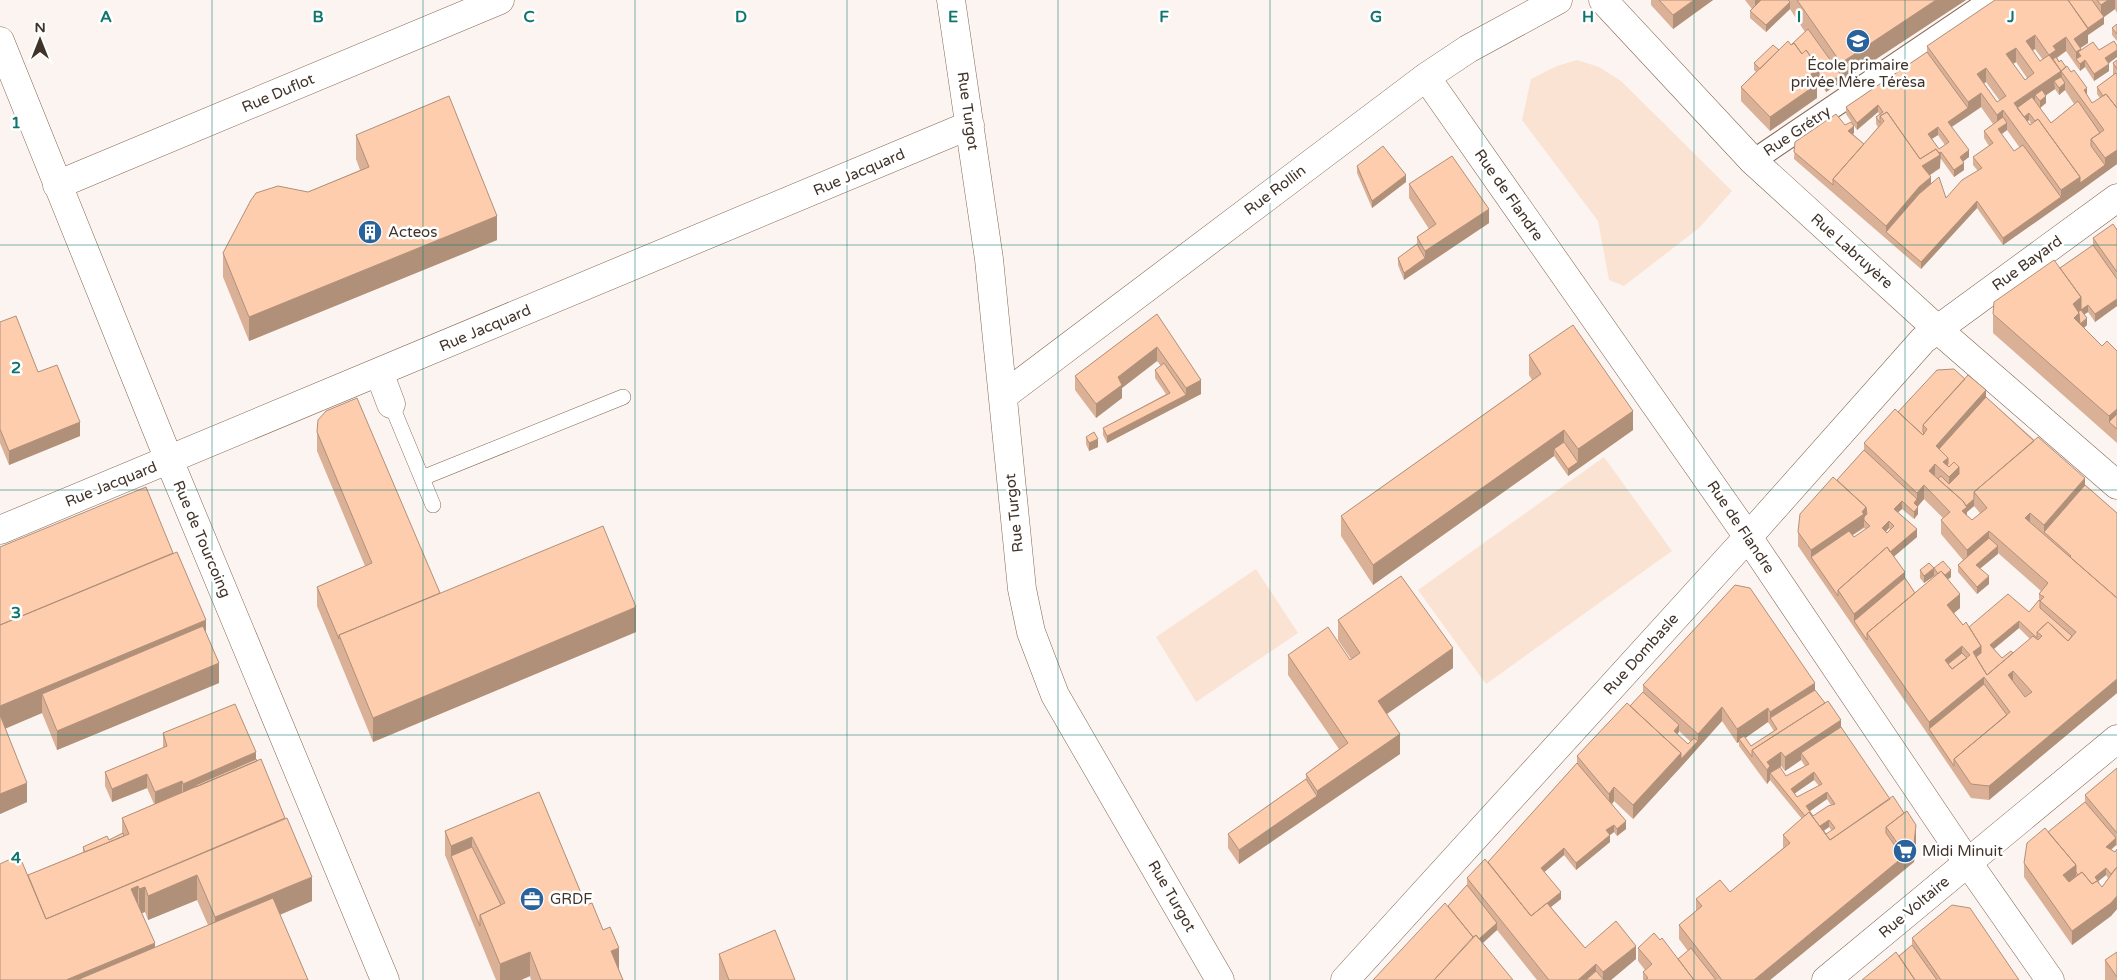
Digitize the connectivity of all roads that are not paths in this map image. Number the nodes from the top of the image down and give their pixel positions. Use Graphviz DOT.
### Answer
graph roads {
  1 [pos="500,0"];
  2 [pos="951,0"];
  3 [pos="1558,0"];
  4 [pos="1603,0"];
  5 [pos="1991,0"];
  6 [pos="0,41"];
  7 [pos="1426,77"];
  8 [pos="970,125"];
  9 [pos="1753,161"];
  10 [pos="57,185"];
  11 [pos="2117,198"];
  12 [pos="1936,328"];
  13 [pos="379,372"];
  14 [pos="1003,396"];
  15 [pos="623,397"];
  16 [pos="391,404"];
  17 [pos="169,460"];
  18 [pos="422,478"];
  19 [pos="2117,485"];
  20 [pos="433,505"];
  21 [pos="0,530"];
  22 [pos="1748,537"];
  23 [pos="2117,739"];
  24 [pos="1968,863"];
  25 [pos="385,980"];
  26 [pos="1220,980"];
  27 [pos="1345,980"];
  28 [pos="1826,980"];
  29 [pos="2050,980"];
  1 -- 10 [label="street, Rue Duflot"];
  2 -- 8 [label="street, Rue Turgot"];
  3 -- 7 [label="street, Rue Rollin"];
  4 -- 9 [label="street, Rue Labruyère"];
  5 -- 9 [label="street, Rue Grétry"];
  6 -- 10 [label="street, Rue de Tourcoing"];
  7 -- 14 [label="street, Rue Rollin"];
  7 -- 22 [label="street, Rue de Flandre"];
  8 -- 13 [label="street, Rue Jacquard"];
  8 -- 14 [label="street, Rue Turgot"];
  9 -- 12 [label="street, Rue Labruyère"];
  10 -- 17 [label="street, Rue de Tourcoing"];
  11 -- 12 [label="street, Rue Bayard"];
  12 -- 19 [label="street, Rue Labruyère"];
  12 -- 22 [label="street, Rue Dombasle"];
  13 -- 16 [label="street"];
  13 -- 17 [label="street, Rue Jacquard"];
  14 -- 26 [label="street, Rue Turgot"];
  15 -- 18 [label="lane"];
  16 -- 18 [label="lane"];
  17 -- 21 [label="street, Rue Jacquard"];
  17 -- 25 [label="street, Rue de Tourcoing"];
  18 -- 20 [label="lane"];
  22 -- 24 [label="street, Rue de Flandre"];
  22 -- 27 [label="street, Rue Dombasle"];
  23 -- 24 [label="street, Rue Voltaire"];
  24 -- 28 [label="street, Rue Voltaire"];
  24 -- 29 [label="street, Rue de Flandre"];
}
